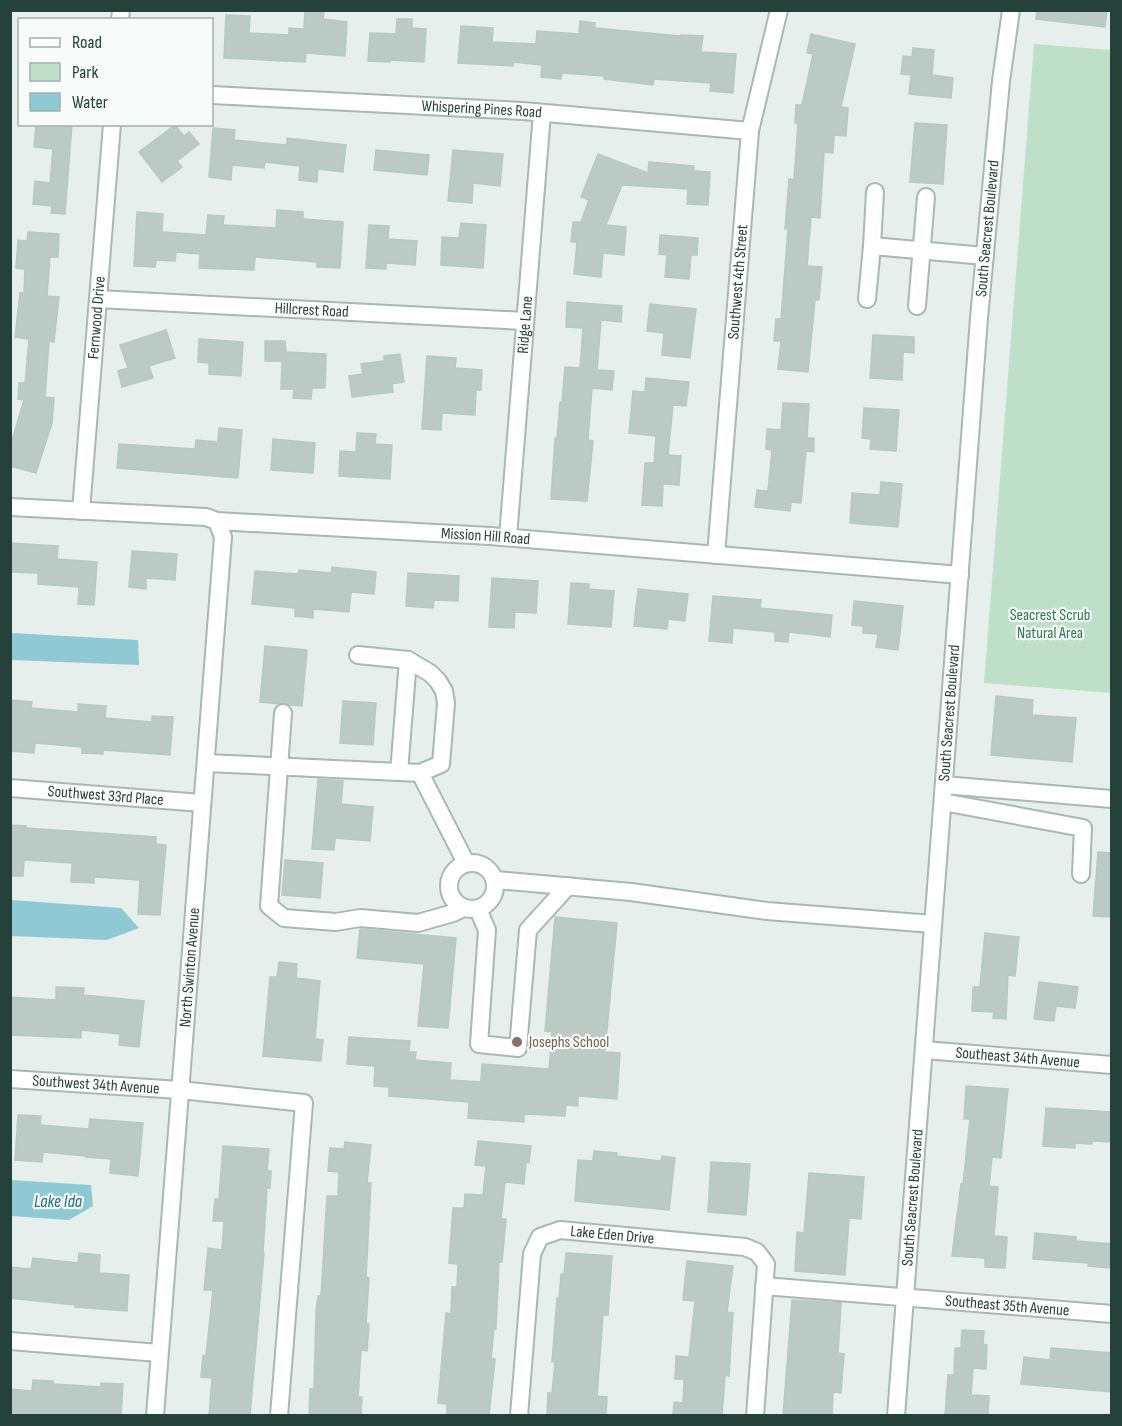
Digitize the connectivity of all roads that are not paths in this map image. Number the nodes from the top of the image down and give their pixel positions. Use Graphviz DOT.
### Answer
graph roads {
  1 [pos="779,10"];
  2 [pos="1011,10"];
  3 [pos="213,95"];
  4 [pos="542,113"];
  5 [pos="112,126"];
  6 [pos="750,130"];
  7 [pos="875,192"];
  8 [pos="926,197"];
  9 [pos="872,246"];
  10 [pos="922,250"];
  11 [pos="985,256"];
  12 [pos="98,299"];
  13 [pos="867,299"];
  14 [pos="916,306"];
  15 [pos="525,321"];
  16 [pos="10,507"];
  17 [pos="81,511"];
  18 [pos="217,521"];
  19 [pos="508,537"];
  20 [pos="716,555"];
  21 [pos="960,575"];
  22 [pos="358,655"];
  23 [pos="408,660"];
  24 [pos="283,713"];
  25 [pos="206,763"];
  26 [pos="279,766"];
  27 [pos="399,772"];
  28 [pos="420,773"];
  29 [pos="10,788"];
  30 [pos="943,794"];
  31 [pos="1112,799"];
  32 [pos="202,803"];
  33 [pos="466,863"];
  34 [pos="1080,874"];
  35 [pos="496,880"];
  36 [pos="568,886"];
  37 [pos="471,908"];
  38 [pos="933,924"];
  39 [pos="924,1050"];
  40 [pos="1112,1065"];
  41 [pos="10,1079"];
  42 [pos="180,1090"];
  43 [pos="764,1286"];
  44 [pos="905,1297"];
  45 [pos="1112,1314"];
  46 [pos="10,1341"];
  47 [pos="159,1353"];
  48 [pos="154,1416"];
  49 [pos="279,1416"];
  50 [pos="519,1416"];
  51 [pos="755,1416"];
  52 [pos="896,1416"];
  1 -- 6 [label="street, Southwest 4th Street"];
  2 -- 11 [label="street, South Seacrest Boulevard"];
  3 -- 4 [label="street, Whispering Pines Road"];
  4 -- 6 [label="street, Whispering Pines Road"];
  4 -- 15 [label="street, Ridge Lane"];
  5 -- 12 [label="street, Fernwood Drive"];
  6 -- 20 [label="street, Southwest 4th Street"];
  7 -- 9 [label="street"];
  8 -- 10 [label="street"];
  9 -- 10 [label="street"];
  9 -- 13 [label="street"];
  10 -- 11 [label="street"];
  10 -- 14 [label="street"];
  11 -- 21 [label="street, South Seacrest Boulevard"];
  12 -- 15 [label="street, Hillcrest Road"];
  12 -- 17 [label="street, Fernwood Drive"];
  15 -- 19 [label="street, Ridge Lane"];
  16 -- 17 [label="street, Mission Hill Road"];
  17 -- 18 [label="street, Mission Hill Road"];
  18 -- 19 [label="street, Mission Hill Road"];
  18 -- 25 [label="street, North Swinton Avenue"];
  19 -- 20 [label="street, Mission Hill Road"];
  20 -- 21 [label="street, Mission Hill Road"];
  21 -- 30 [label="street, South Seacrest Boulevard"];
  22 -- 23 [label="street"];
  23 -- 27 [label="street"];
  23 -- 28 [label="street"];
  24 -- 26 [label="street"];
  25 -- 26 [label="street"];
  25 -- 32 [label="street, North Swinton Avenue"];
  26 -- 27 [label="street"];
  26 -- 37 [label="street"];
  27 -- 28 [label="street"];
  28 -- 33 [label="street"];
  29 -- 32 [label="street, Southwest 33rd Place"];
  30 -- 31 [label="street"];
  30 -- 34 [label="street"];
  30 -- 38 [label="street, South Seacrest Boulevard"];
  32 -- 42 [label="street, North Swinton Avenue"];
  33 -- 35 [label="street"];
  33 -- 37 [label="street"];
  35 -- 36 [label="street"];
  35 -- 37 [label="street"];
  36 -- 37 [label="street"];
  36 -- 38 [label="street"];
  38 -- 39 [label="street, South Seacrest Boulevard"];
  39 -- 40 [label="street, Southeast 34th Avenue"];
  39 -- 44 [label="street, South Seacrest Boulevard"];
  41 -- 42 [label="street, Southwest 34th Avenue"];
  42 -- 47 [label="street, North Swinton Avenue"];
  42 -- 49 [label="street"];
  43 -- 44 [label="street"];
  43 -- 50 [label="street, Lake Eden Drive"];
  43 -- 51 [label="street, Lake Eden Drive"];
  44 -- 45 [label="street, Southeast 35th Avenue"];
  44 -- 52 [label="street, South Seacrest Boulevard"];
  46 -- 47 [label="street"];
  47 -- 48 [label="street, North Swinton Avenue"];
}
